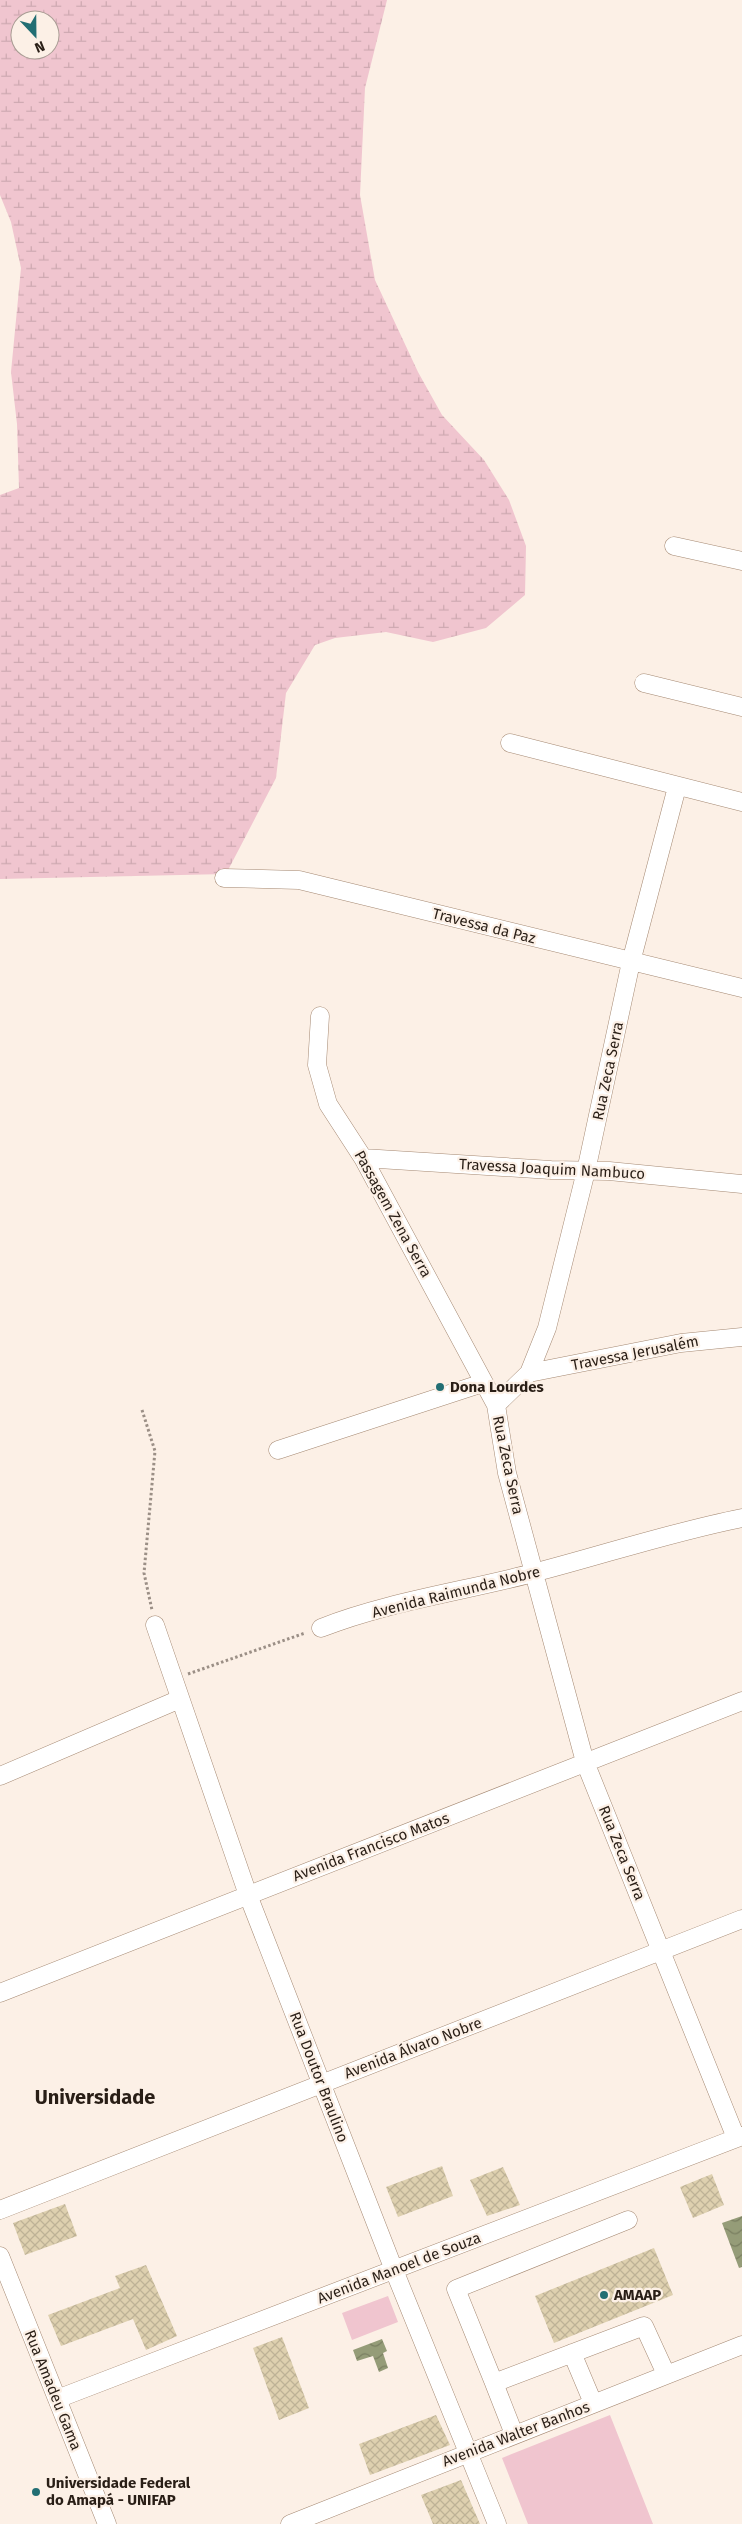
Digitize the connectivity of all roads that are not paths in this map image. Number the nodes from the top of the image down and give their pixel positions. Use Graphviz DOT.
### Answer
graph roads {
  1 [pos="674,546"];
  2 [pos="742,561"];
  3 [pos="644,683"];
  4 [pos="742,707"];
  5 [pos="510,743"];
  6 [pos="677,787"];
  7 [pos="742,802"];
  8 [pos="224,878"];
  9 [pos="632,962"];
  10 [pos="742,988"];
  11 [pos="320,1016"];
  12 [pos="363,1158"];
  13 [pos="586,1171"];
  14 [pos="742,1184"];
  15 [pos="742,1336"];
  16 [pos="529,1373"];
  17 [pos="483,1383"];
  18 [pos="496,1405"];
  19 [pos="278,1450"];
  20 [pos="742,1518"];
  21 [pos="533,1573"];
  22 [pos="155,1625"];
  23 [pos="321,1628"];
  24 [pos="180,1699"];
  25 [pos="742,1701"];
  26 [pos="585,1762"];
  27 [pos="0,1776"];
  28 [pos="248,1895"];
  29 [pos="742,1919"];
  30 [pos="662,1950"];
  31 [pos="0,1993"];
  32 [pos="322,2084"];
  33 [pos="739,2137"];
  34 [pos="0,2210"];
  35 [pos="628,2220"];
  36 [pos="0,2256"];
  37 [pos="394,2270"];
  38 [pos="742,2345"];
  39 [pos="572,2353"];
  40 [pos="666,2374"];
  41 [pos="494,2383"];
  42 [pos="57,2399"];
  43 [pos="594,2403"];
  44 [pos="514,2434"];
  45 [pos="467,2452"];
  46 [pos="107,2524"];
  47 [pos="290,2524"];
  48 [pos="497,2524"];
  1 -- 2 [label="street"];
  3 -- 4 [label="street"];
  5 -- 6 [label="street"];
  6 -- 7 [label="street"];
  6 -- 9 [label="street, Rua Zeca Serra"];
  8 -- 9 [label="street, Travessa da Paz"];
  9 -- 10 [label="street, Travessa da Paz"];
  9 -- 13 [label="street, Rua Zeca Serra"];
  11 -- 12 [label="street, Passagem Zena Serra"];
  12 -- 13 [label="street, Travessa Joaquim Nambuco"];
  12 -- 17 [label="street, Passagem Zena Serra"];
  13 -- 14 [label="street, Travessa Joaquim Nambuco"];
  13 -- 16 [label="street, Rua Zeca Serra"];
  15 -- 16 [label="street, Travessa Jerusalém"];
  16 -- 18 [label="street, Rua Zeca Serra"];
  17 -- 18 [label="street, Passagem Zena Serra"];
  17 -- 19 [label="street"];
  18 -- 21 [label="street, Rua Zeca Serra"];
  20 -- 21 [label="street, Avenida Raimunda Nobre"];
  21 -- 23 [label="street, Avenida Raimunda Nobre"];
  21 -- 26 [label="street, Rua Zeca Serra"];
  22 -- 24 [label="street, Rua Doutor Braulino"];
  24 -- 27 [label="street"];
  24 -- 28 [label="street, Rua Doutor Braulino"];
  25 -- 26 [label="street, Avenida Francisco Matos"];
  26 -- 28 [label="street, Avenida Francisco Matos"];
  26 -- 30 [label="street, Rua Zeca Serra"];
  28 -- 31 [label="street, Avenida Francisco Matos"];
  28 -- 32 [label="street, Rua Doutor Braulino"];
  29 -- 30 [label="street, Avenida Álvaro Nobre"];
  30 -- 32 [label="street, Avenida Álvaro Nobre"];
  30 -- 33 [label="street, Rua Zeca Serra"];
  32 -- 34 [label="street, Avenida Álvaro Nobre"];
  32 -- 37 [label="street, Rua Doutor Braulino"];
  33 -- 37 [label="street, Avenida Manoel de Souza"];
  35 -- 41 [label="street"];
  36 -- 42 [label="street, Rua Amadeu Gama"];
  37 -- 42 [label="street, Avenida Manoel de Souza"];
  37 -- 45 [label="street, Rua Doutor Braulino"];
  38 -- 40 [label="street, Avenida Walter Banhos"];
  39 -- 40 [label="street"];
  39 -- 41 [label="street"];
  39 -- 43 [label="street"];
  40 -- 43 [label="street, Avenida Walter Banhos"];
  41 -- 44 [label="street"];
  42 -- 46 [label="street, Rua Amadeu Gama"];
  43 -- 44 [label="street, Avenida Walter Banhos"];
  44 -- 45 [label="street, Avenida Walter Banhos"];
  45 -- 47 [label="street, Avenida Walter Banhos"];
  45 -- 48 [label="street, Rua Doutor Braulino"];
}
